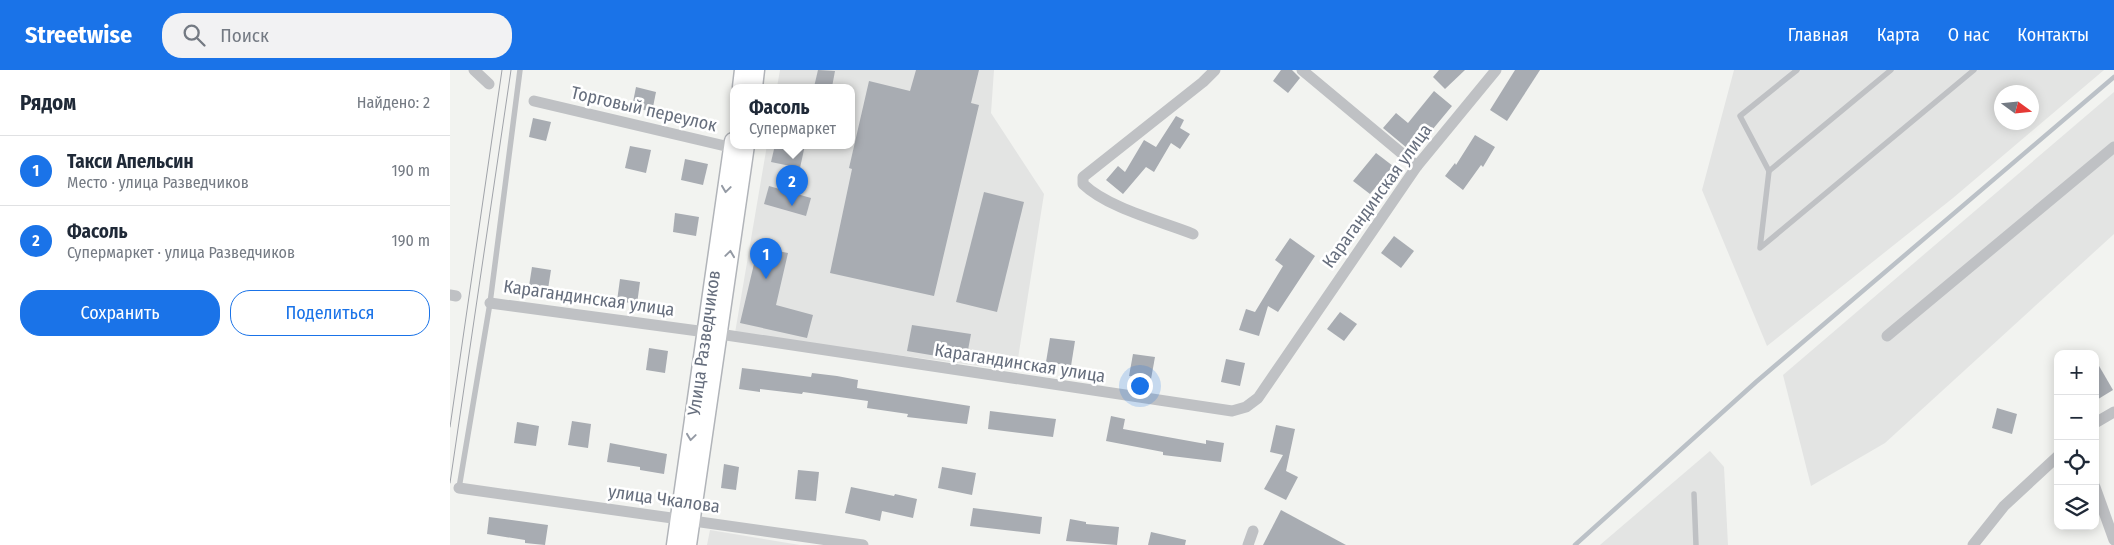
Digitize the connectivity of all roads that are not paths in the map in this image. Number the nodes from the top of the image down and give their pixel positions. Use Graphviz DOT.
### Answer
graph roads {
  1 [pos="474,70"];
  2 [pos="520,70"];
  3 [pos="743,70"];
  4 [pos="756,70"];
  5 [pos="1215,70"];
  6 [pos="1496,70"];
  7 [pos="1797,70"];
  8 [pos="1891,70"];
  9 [pos="1974,70"];
  10 [pos="1309,72"];
  11 [pos="489,84"];
  12 [pos="741,84"];
  13 [pos="754,84"];
  14 [pos="534,101"];
  15 [pos="730,144"];
  16 [pos="2114,147"];
  17 [pos="739,149"];
  18 [pos="1416,166"];
  19 [pos="1769,171"];
  20 [pos="1192,234"];
  21 [pos="490,303"];
  22 [pos="712,333"];
  23 [pos="1887,336"];
  24 [pos="2114,412"];
  25 [pos="2099,421"];
  26 [pos="2054,460"];
  27 [pos="459,488"];
  28 [pos="1694,494"];
  29 [pos="2099,499"];
  30 [pos="685,520"];
  31 [pos="1252,532"];
  32 [pos="2114,540"];
  33 [pos="675,545"];
  34 [pos="688,545"];
  35 [pos="864,545"];
  36 [pos="1248,545"];
  37 [pos="1696,545"];
  38 [pos="1973,545"];
  1 -- 11 [label="street"];
  2 -- 21 [label="lane"];
  3 -- 12 [label="main road"];
  4 -- 13 [label="main road"];
  5 -- 20 [label="street"];
  6 -- 18 [label="street, Карагандинская улица"];
  7 -- 19 [label="lane"];
  8 -- 19 [label="lane"];
  9 -- 19 [label="lane"];
  10 -- 18 [label="street"];
  14 -- 15 [label="street, Торговый переулок"];
  16 -- 23 [label="street"];
  17 -- 22 [label="main road, Улица Разведчиков"];
  18 -- 22 [label="street, Карагандинская улица"];
  21 -- 22 [label="street, Карагандинская улица"];
  21 -- 27 [label="lane"];
  22 -- 30 [label="main road, Улица Разведчиков"];
  24 -- 25 [label="street"];
  26 -- 38 [label="street"];
  27 -- 30 [label="street, улица Чкалова"];
  28 -- 37 [label="lane"];
  29 -- 32 [label="street"];
  30 -- 33 [label="main road"];
  30 -- 34 [label="main road, Улица Разведчиков"];
  30 -- 35 [label="street, улица Чкалова"];
  31 -- 36 [label="street"];
}
